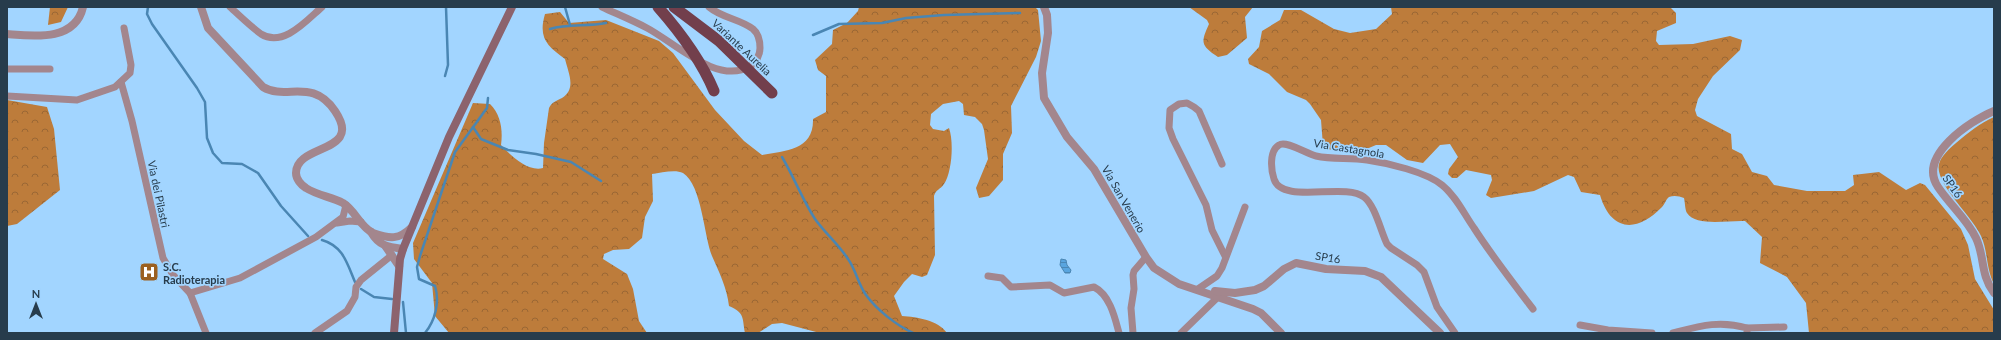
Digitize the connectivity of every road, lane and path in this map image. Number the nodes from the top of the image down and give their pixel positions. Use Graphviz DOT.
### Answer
graph roads {
  1 [pos="82,7"];
  2 [pos="201,7"];
  3 [pos="230,7"];
  4 [pos="322,7"];
  5 [pos="602,7"];
  6 [pos="658,7"];
  7 [pos="674,7"];
  8 [pos="709,7"];
  9 [pos="1044,7"];
  10 [pos="513,9"];
  11 [pos="239,11"];
  12 [pos="124,28"];
  13 [pos="7,34"];
  14 [pos="7,69"];
  15 [pos="50,69"];
  16 [pos="121,82"];
  17 [pos="712,86"];
  18 [pos="772,93"];
  19 [pos="7,96"];
  20 [pos="1994,111"];
  21 [pos="1222,164"];
  22 [pos="346,205"];
  23 [pos="1245,207"];
  24 [pos="361,222"];
  25 [pos="337,223"];
  26 [pos="413,227"];
  27 [pos="371,232"];
  28 [pos="392,238"];
  29 [pos="386,247"];
  30 [pos="404,247"];
  31 [pos="392,255"];
  32 [pos="1225,256"];
  33 [pos="1146,257"];
  34 [pos="399,266"];
  35 [pos="988,276"];
  36 [pos="1198,289"];
  37 [pos="190,293"];
  38 [pos="1994,293"];
  39 [pos="1219,296"];
  40 [pos="1533,309"];
  41 [pos="1580,326"];
  42 [pos="1784,327"];
  43 [pos="1747,331"];
  44 [pos="206,333"];
  45 [pos="315,333"];
  46 [pos="394,333"];
  47 [pos="1119,333"];
  48 [pos="1133,333"];
  49 [pos="1181,333"];
  50 [pos="1281,333"];
  51 [pos="1440,333"];
  52 [pos="1456,333"];
  53 [pos="1652,333"];
  54 [pos="1673,333"];
  1 -- 13 [label="street"];
  2 -- 22 [label="street"];
  3 -- 11 [label="street"];
  4 -- 11 [label="street"];
  5 -- 8 [label="street"];
  6 -- 17 [label="highway"];
  7 -- 18 [label="highway, Variante Aurelia"];
  9 -- 33 [label="street, Via San Venerio"];
  10 -- 26 [label="main road"];
  12 -- 16 [label="street"];
  14 -- 15 [label="street"];
  16 -- 19 [label="street"];
  16 -- 37 [label="street, Via dei Pilastri"];
  20 -- 38 [label="street, SP16 / SP16"];
  21 -- 32 [label="street"];
  22 -- 24 [label="street"];
  22 -- 25 [label="street"];
  23 -- 32 [label="street"];
  24 -- 25 [label="street"];
  24 -- 27 [label="street"];
  25 -- 37 [label="street"];
  26 -- 28 [label="street"];
  26 -- 30 [label="main road"];
  27 -- 28 [label="street"];
  27 -- 29 [label="street"];
  28 -- 30 [label="street"];
  29 -- 30 [label="street"];
  29 -- 31 [label="street"];
  30 -- 34 [label="main road"];
  31 -- 34 [label="street"];
  31 -- 45 [label="street"];
  32 -- 36 [label="street"];
  33 -- 36 [label="street, Via San Venerio"];
  33 -- 48 [label="street"];
  34 -- 46 [label="main road"];
  35 -- 47 [label="street"];
  36 -- 39 [label="street, Via San Venerio"];
  36 -- 51 [label="street, SP16 / SP16"];
  37 -- 44 [label="street, Via dei Pilastri"];
  39 -- 49 [label="street"];
  39 -- 50 [label="street, Via San Venerio"];
  40 -- 52 [label="street, Via Castagnola"];
  41 -- 53 [label="street"];
  42 -- 43 [label="street"];
  43 -- 54 [label="street"];
}
